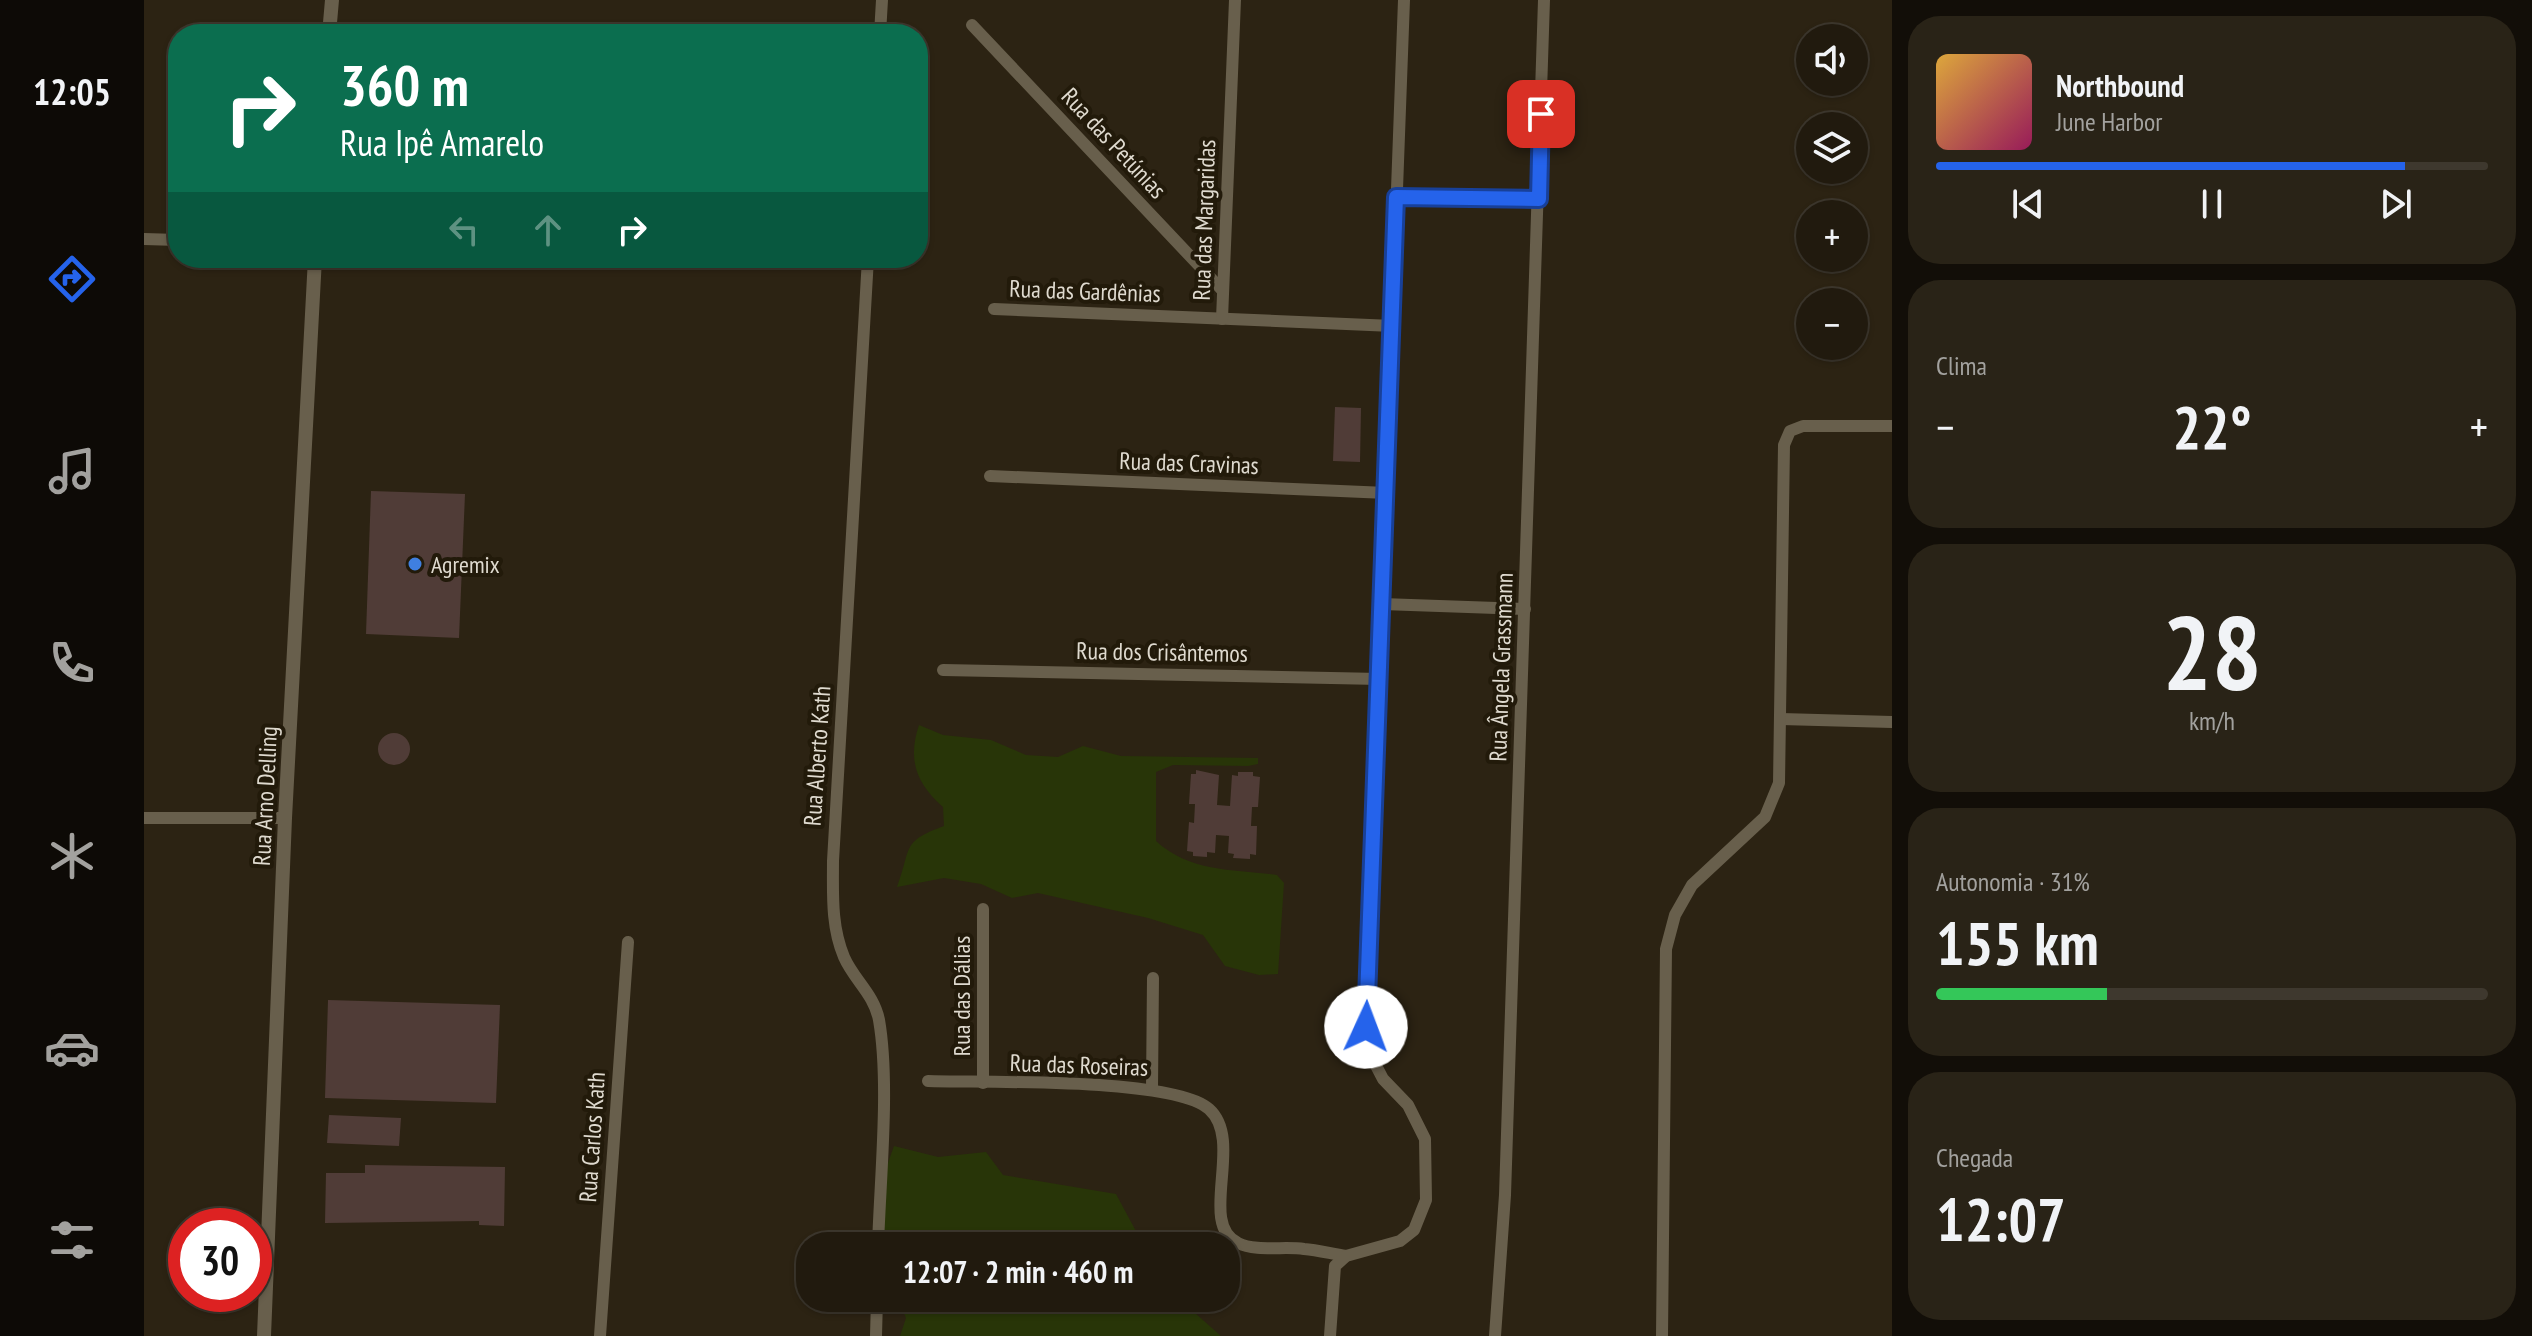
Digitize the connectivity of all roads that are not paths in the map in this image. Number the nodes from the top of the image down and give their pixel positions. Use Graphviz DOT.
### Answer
graph roads {
  1 [pos="332,0"];
  2 [pos="882,0"];
  3 [pos="1235,0"];
  4 [pos="1404,0"];
  5 [pos="1544,0"];
  6 [pos="330,24"];
  7 [pos="881,24"];
  8 [pos="972,25"];
  9 [pos="1396,197"];
  10 [pos="1539,199"];
  11 [pos="144,239"];
  12 [pos="168,240"];
  13 [pos="314,268"];
  14 [pos="867,268"];
  15 [pos="1223,291"];
  16 [pos="994,309"];
  17 [pos="1222,319"];
  18 [pos="1393,326"];
  19 [pos="1892,426"];
  20 [pos="990,476"];
  21 [pos="1387,493"];
  22 [pos="1382,604"];
  23 [pos="1525,609"];
  24 [pos="943,670"];
  25 [pos="1380,679"];
  26 [pos="1781,719"];
  27 [pos="1892,722"];
  28 [pos="144,818"];
  29 [pos="285,818"];
  30 [pos="983,909"];
  31 [pos="628,942"];
  32 [pos="1153,978"];
  33 [pos="928,1081"];
  34 [pos="983,1083"];
  35 [pos="1152,1088"];
  36 [pos="878,1232"];
  37 [pos="1346,1256"];
  38 [pos="877,1312"];
  39 [pos="264,1336"];
  40 [pos="600,1336"];
  41 [pos="876,1336"];
  42 [pos="1330,1336"];
  43 [pos="1495,1336"];
  44 [pos="1662,1336"];
  1 -- 6 [label="street"];
  2 -- 7 [label="street"];
  3 -- 15 [label="street, Rua das Margaridas"];
  4 -- 9 [label="street"];
  5 -- 10 [label="street, Rua Ângela Grassmann"];
  8 -- 15 [label="street, Rua das Petúnias"];
  9 -- 10 [label="street"];
  9 -- 18 [label="street"];
  10 -- 23 [label="street, Rua Ângela Grassmann"];
  11 -- 12 [label="street"];
  13 -- 29 [label="street, Rua Arno Delling"];
  14 -- 36 [label="street, Rua Alberto Kath"];
  15 -- 17 [label="street, Rua das Margaridas"];
  16 -- 17 [label="street, Rua das Gardênias"];
  17 -- 18 [label="street, Rua das Margaridas"];
  18 -- 21 [label="street"];
  19 -- 26 [label="street"];
  20 -- 21 [label="street, Rua das Cravinas"];
  21 -- 22 [label="street"];
  22 -- 23 [label="street"];
  22 -- 25 [label="street"];
  23 -- 43 [label="street, Rua Ângela Grassmann"];
  24 -- 25 [label="street, Rua dos Crisântemos"];
  25 -- 37 [label="street"];
  26 -- 27 [label="street"];
  26 -- 44 [label="street"];
  28 -- 29 [label="street"];
  29 -- 39 [label="street, Rua Arno Delling"];
  30 -- 34 [label="street, Rua das Dálias"];
  31 -- 40 [label="street, Rua Carlos Kath"];
  32 -- 35 [label="street"];
  33 -- 34 [label="street, Rua das Roseiras"];
  34 -- 35 [label="street, Rua das Roseiras"];
  35 -- 37 [label="street, Rua das Roseiras"];
  37 -- 42 [label="street"];
  38 -- 41 [label="street"];
}
